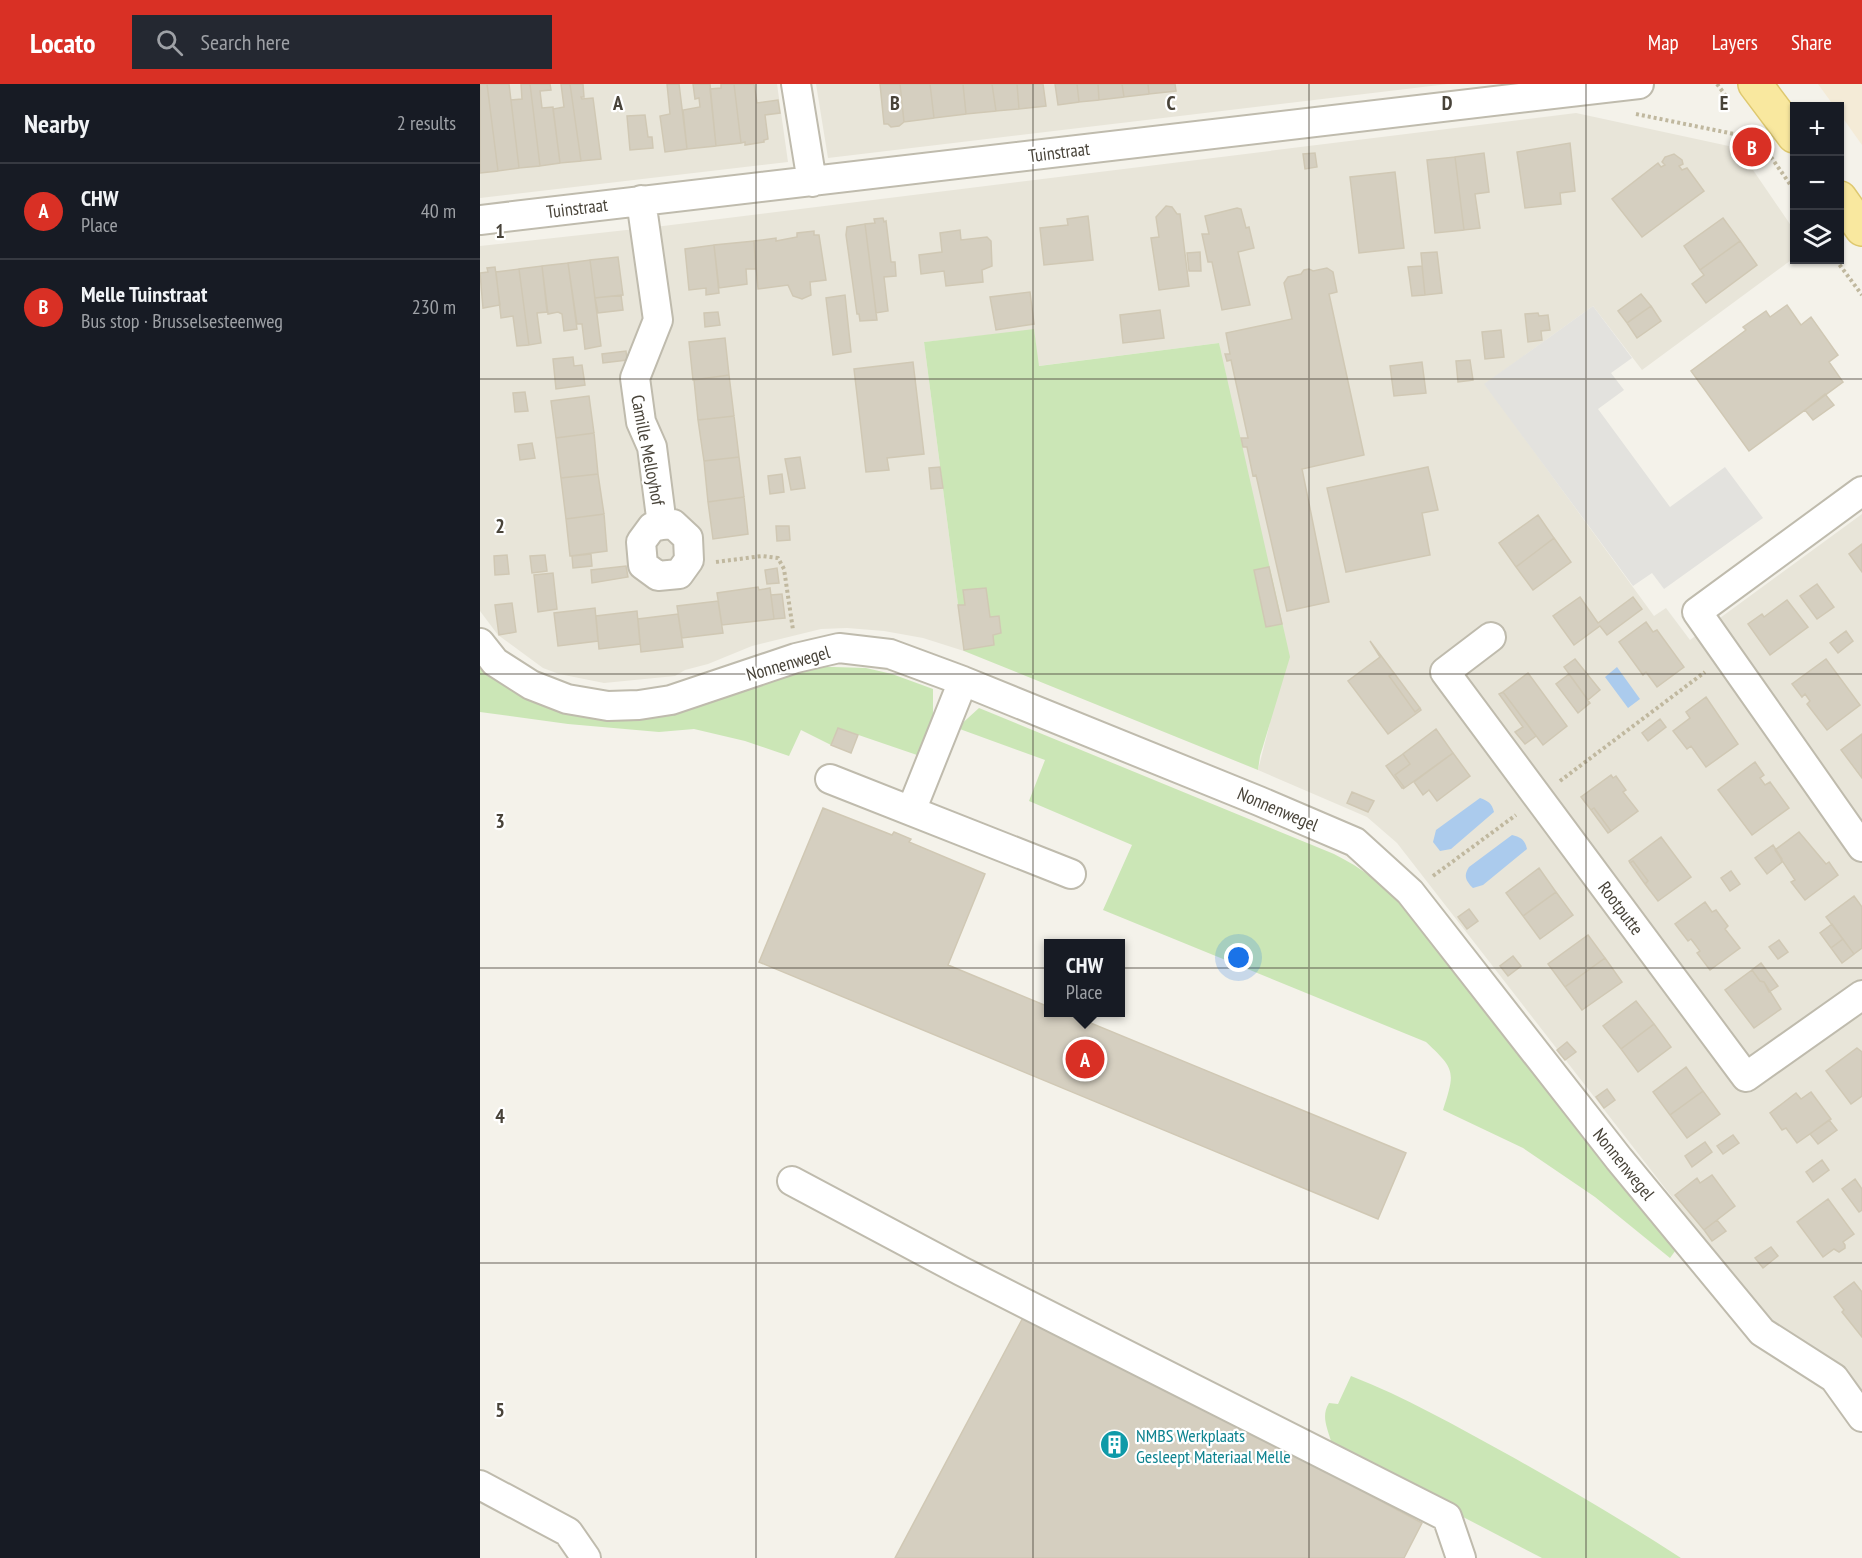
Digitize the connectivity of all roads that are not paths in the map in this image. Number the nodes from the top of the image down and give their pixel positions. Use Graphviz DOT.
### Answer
graph roads {
  1 [pos="796,84"];
  2 [pos="1639,84"];
  3 [pos="1755,84"];
  4 [pos="1790,131"];
  5 [pos="812,182"];
  6 [pos="641,200"];
  7 [pos="1844,205"];
  8 [pos="480,220"];
  9 [pos="1862,229"];
  10 [pos="1862,491"];
  11 [pos="662,525"];
  12 [pos="1491,637"];
  13 [pos="480,643"];
  14 [pos="963,681"];
  15 [pos="830,779"];
  16 [pos="911,811"];
  17 [pos="1862,847"];
  18 [pos="1071,874"];
  19 [pos="1862,995"];
  20 [pos="792,1181"];
  21 [pos="1862,1417"];
  22 [pos="480,1485"];
  23 [pos="586,1558"];
  24 [pos="1461,1558"];
  1 -- 5 [label="street"];
  2 -- 5 [label="street, Tuinstraat"];
  3 -- 4 [label="main road"];
  5 -- 6 [label="street, Tuinstraat"];
  6 -- 8 [label="street, Tuinstraat"];
  6 -- 11 [label="street, Camille Melloyhof"];
  7 -- 9 [label="main road"];
  10 -- 17 [label="street"];
  11 -- 11 [label="street, Camille Melloyhof"];
  12 -- 19 [label="street, Rootputte"];
  13 -- 14 [label="street, Nonnenwegel"];
  14 -- 16 [label="street"];
  14 -- 21 [label="street, Nonnenwegel"];
  15 -- 16 [label="street"];
  16 -- 18 [label="street"];
  20 -- 24 [label="street"];
  22 -- 23 [label="street"];
}
